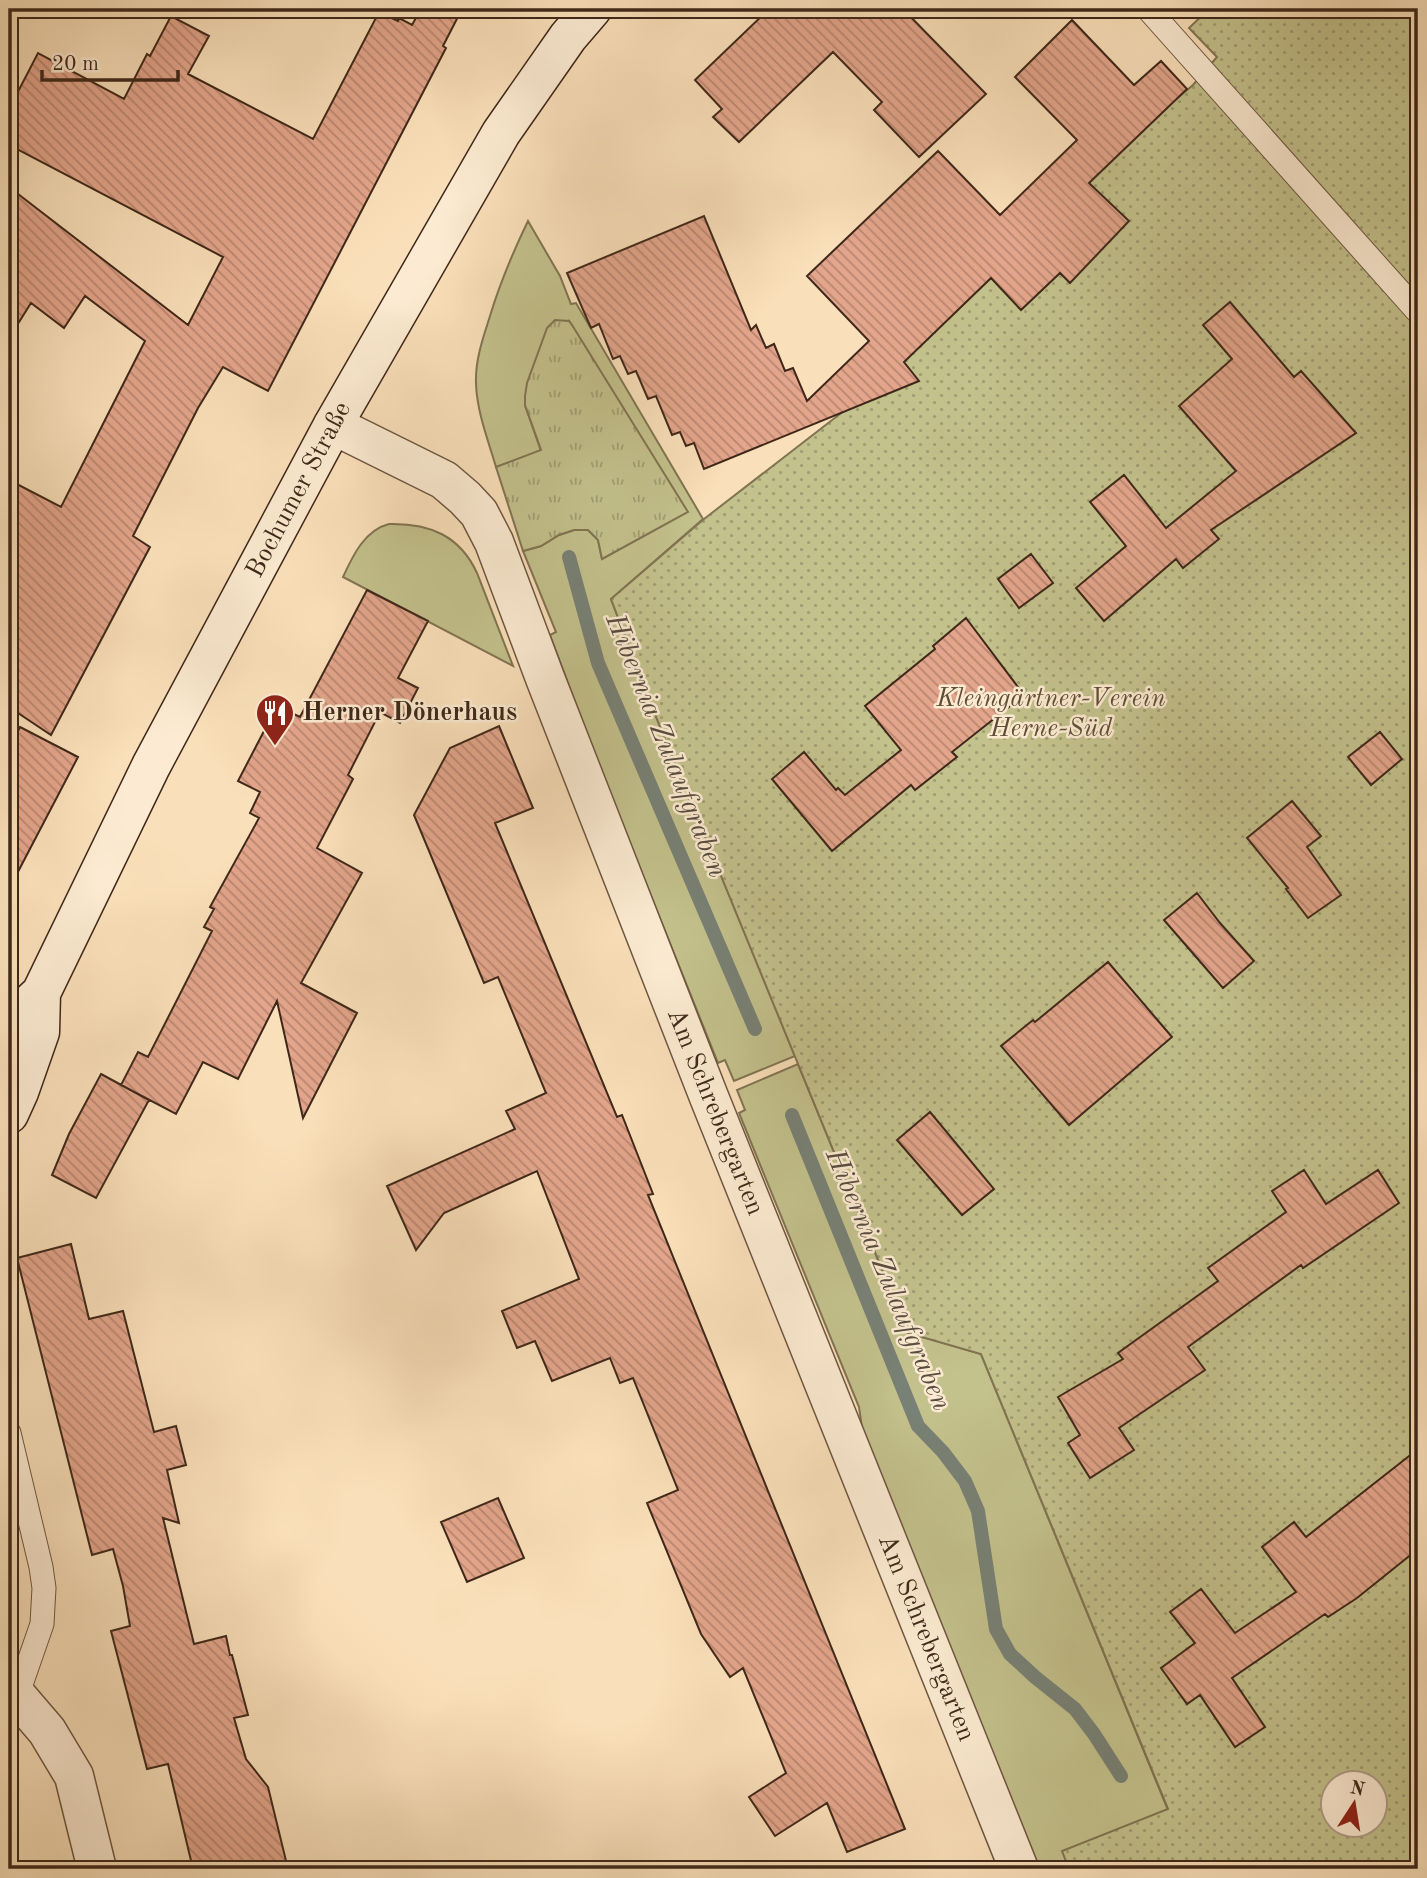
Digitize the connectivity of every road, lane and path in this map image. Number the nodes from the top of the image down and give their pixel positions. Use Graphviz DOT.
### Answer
graph roads {
  1 [pos="592,9"];
  2 [pos="1148,9"];
  3 [pos="1418,312"];
  4 [pos="332,425"];
  5 [pos="41,993"];
  6 [pos="9,1023"];
  7 [pos="9,1114"];
  8 [pos="9,1433"];
  9 [pos="13,1693"];
  10 [pos="97,1869"];
  11 [pos="1018,1869"];
  1 -- 4 [label="street, Bochumer Straße"];
  2 -- 3 [label="lane"];
  4 -- 5 [label="street, Bochumer Straße"];
  4 -- 11 [label="street, Am Schrebergarten"];
  5 -- 6 [label="street, Bochumer Straße"];
  5 -- 7 [label="street, Bochumer Straße"];
  8 -- 9 [label="lane"];
  9 -- 10 [label="street"];
}
